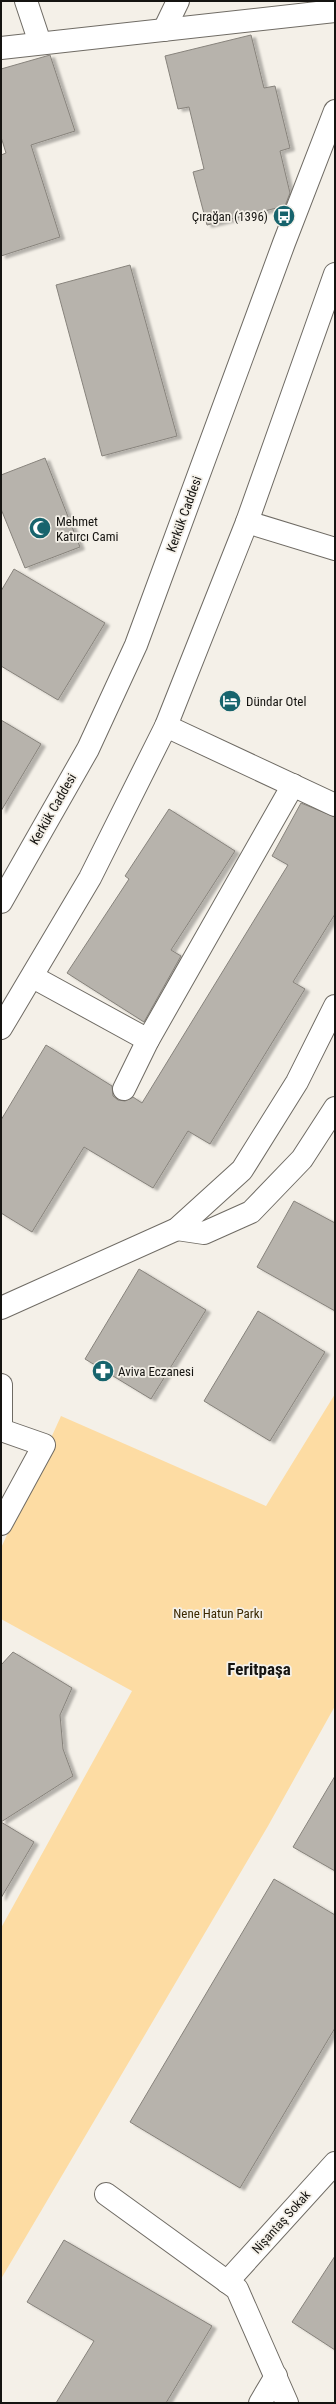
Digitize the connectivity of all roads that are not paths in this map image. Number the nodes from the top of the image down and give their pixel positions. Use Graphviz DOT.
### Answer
graph roads {
  1 [pos="26,1"];
  2 [pos="178,1"];
  3 [pos="335,11"];
  4 [pos="164,30"];
  5 [pos="40,43"];
  6 [pos="1,48"];
  7 [pos="335,111"];
  8 [pos="335,274"];
  9 [pos="247,522"];
  10 [pos="335,549"];
  11 [pos="166,726"];
  12 [pos="293,785"];
  13 [pos="335,805"];
  14 [pos="1,902"];
  15 [pos="33,977"];
  16 [pos="335,1006"];
  17 [pos="1,1028"];
  18 [pos="148,1040"];
  19 [pos="124,1090"];
  20 [pos="335,1108"];
  21 [pos="177,1229"];
  22 [pos="1,1308"];
  23 [pos="1,1385"];
  24 [pos="1,1429"];
  25 [pos="1,1524"];
  26 [pos="335,2163"];
  27 [pos="106,2194"];
  28 [pos="227,2282"];
  29 [pos="276,2376"];
  30 [pos="260,2403"];
  31 [pos="287,2403"];
  1 -- 5 [label="street"];
  2 -- 4 [label="street"];
  3 -- 4 [label="street"];
  4 -- 5 [label="street"];
  5 -- 6 [label="street"];
  7 -- 14 [label="street, Kerkük Caddesi"];
  8 -- 9 [label="street"];
  9 -- 10 [label="street"];
  9 -- 11 [label="street"];
  11 -- 12 [label="street"];
  11 -- 15 [label="street"];
  12 -- 13 [label="street"];
  12 -- 18 [label="street"];
  15 -- 17 [label="street"];
  15 -- 18 [label="street"];
  16 -- 21 [label="street"];
  18 -- 19 [label="street"];
  20 -- 21 [label="street"];
  21 -- 22 [label="street"];
  23 -- 24 [label="street"];
  24 -- 25 [label="street"];
  26 -- 28 [label="street, Nişantaş Sokak"];
  27 -- 28 [label="street"];
  28 -- 29 [label="street"];
  29 -- 30 [label="street"];
  29 -- 31 [label="street"];
}
